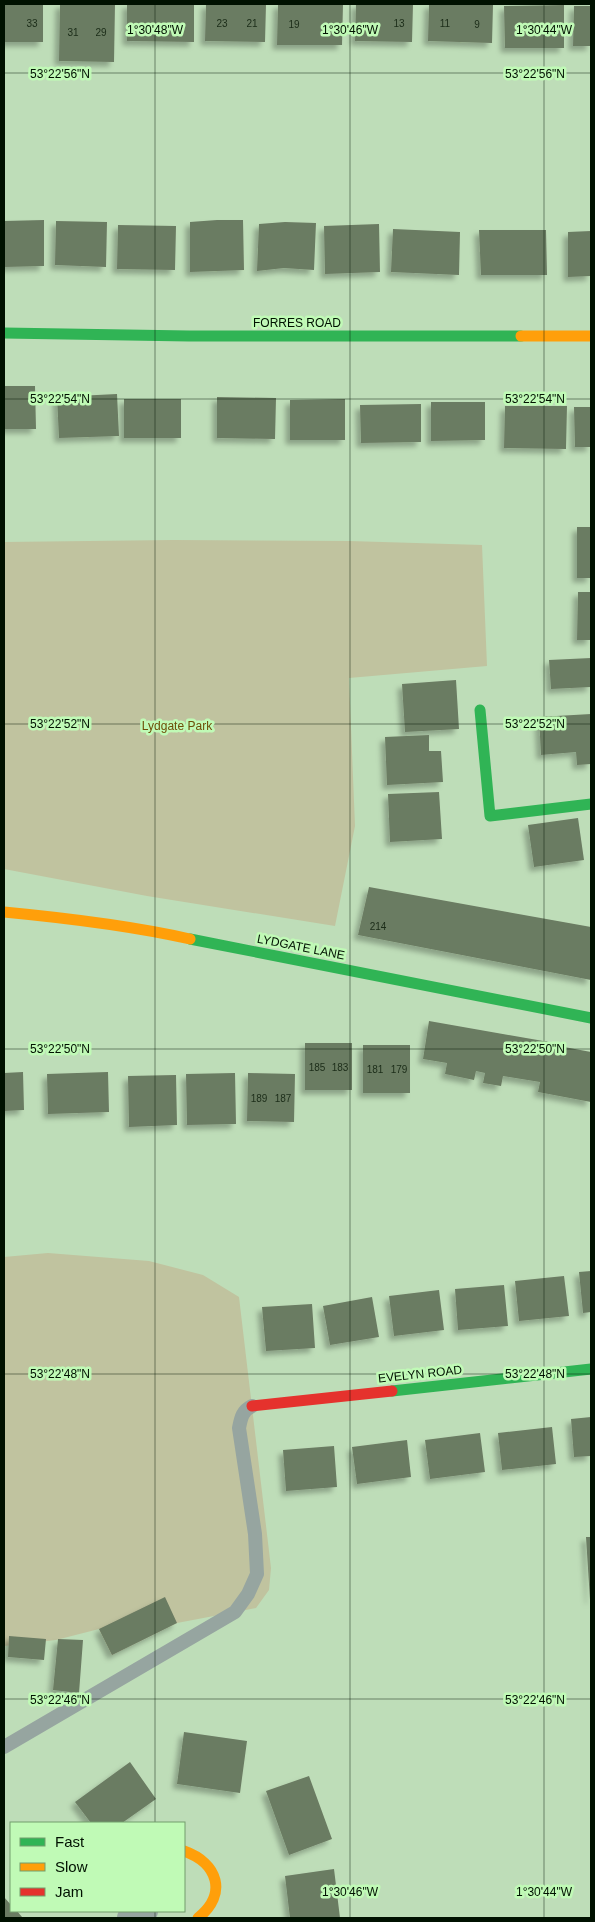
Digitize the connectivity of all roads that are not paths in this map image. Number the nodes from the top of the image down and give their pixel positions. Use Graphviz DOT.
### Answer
graph roads {
  1 [pos="4,332"];
  2 [pos="591,336"];
  3 [pos="480,710"];
  4 [pos="591,804"];
  5 [pos="4,912"];
  6 [pos="591,1018"];
  7 [pos="591,1369"];
  8 [pos="252,1406"];
  9 [pos="4,1748"];
  10 [pos="185,1851"];
  11 [pos="198,1918"];
  1 -- 2 [label="street, FORRES ROAD"];
  3 -- 4 [label="street"];
  5 -- 6 [label="street, LYDGATE LANE"];
  7 -- 8 [label="street, EVELYN ROAD"];
  8 -- 9 [label="lane"];
  10 -- 11 [label="street"];
}
